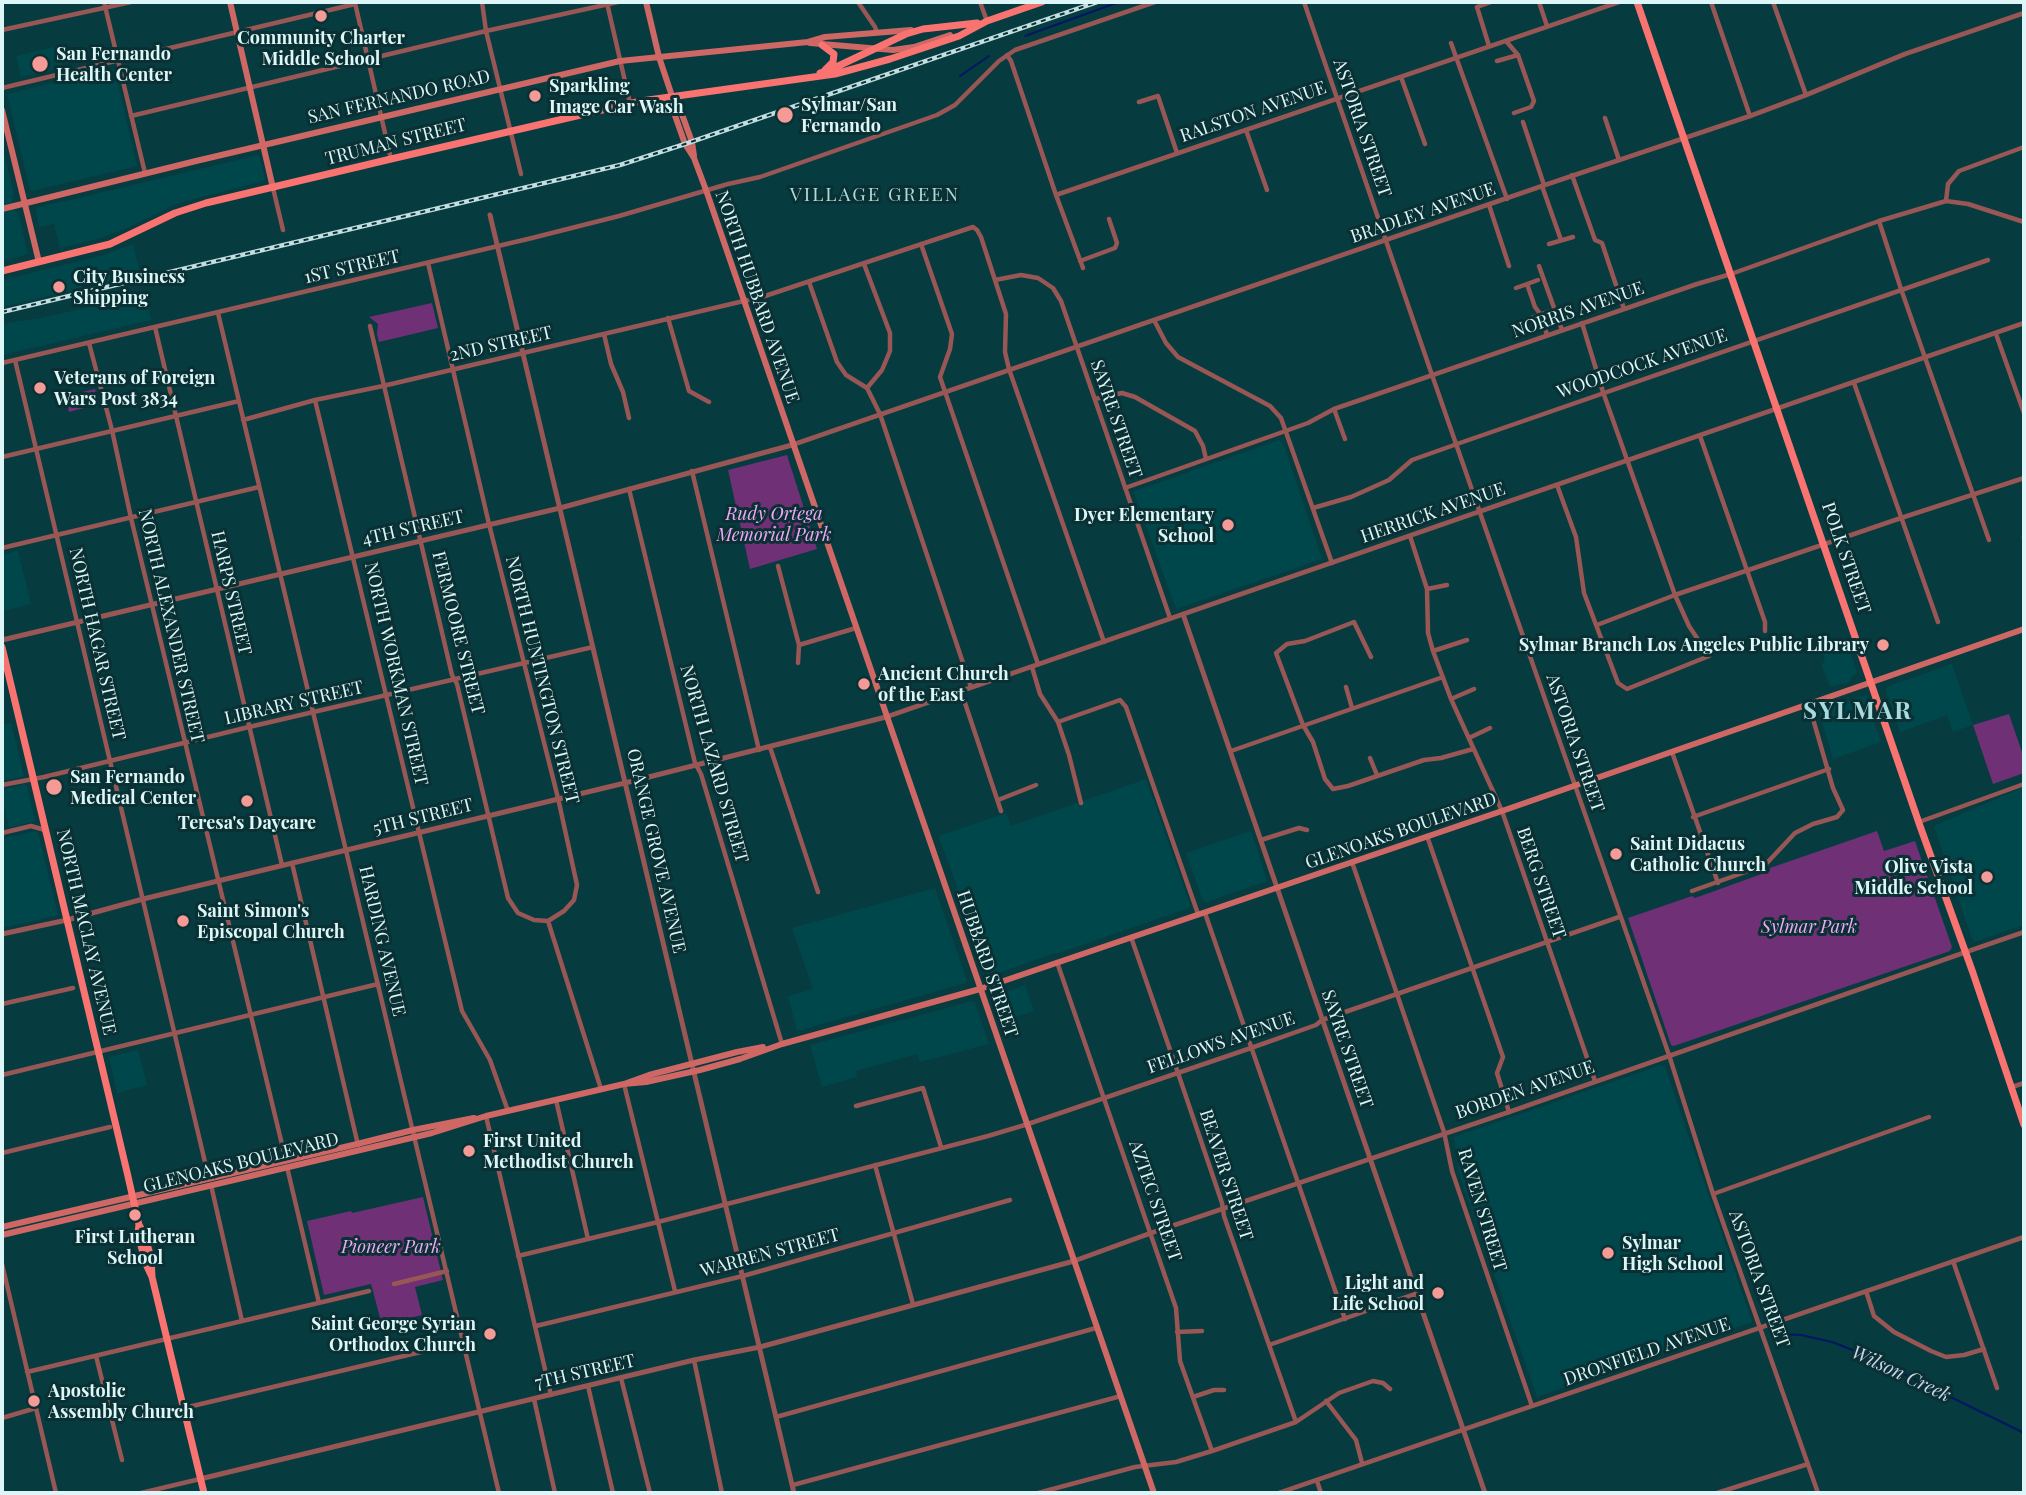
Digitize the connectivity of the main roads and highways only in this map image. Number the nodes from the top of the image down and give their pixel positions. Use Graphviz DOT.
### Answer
graph roads {
  1 [pos="230,2"];
  2 [pos="646,2"];
  3 [pos="1042,2"];
  4 [pos="1637,2"];
  5 [pos="987,21"];
  6 [pos="923,29"];
  7 [pos="970,29"];
  8 [pos="808,43"];
  9 [pos="821,45"];
  10 [pos="871,49"];
  11 [pos="659,57"];
  12 [pos="823,71"];
  13 [pos="806,78"];
  14 [pos="672,96"];
  15 [pos="2,110"];
  16 [pos="7,145"];
  17 [pos="263,145"];
  18 [pos="273,188"];
  19 [pos="24,204"];
  20 [pos="2,209"];
  21 [pos="39,262"];
  22 [pos="2,271"];
  23 [pos="792,445"];
  24 [pos="2024,629"];
  25 [pos="2,647"];
  26 [pos="1871,682"];
  27 [pos="980,989"];
  28 [pos="2024,1125"];
  29 [pos="133,1200"];
  30 [pos="2,1227"];
  31 [pos="2,1235"];
  32 [pos="204,1493"];
  33 [pos="1154,1493"];
  1 -- 17 [label="main road"];
  2 -- 11 [label="main road"];
  3 -- 5 [label="main road, SAN FERNANDO ROAD"];
  4 -- 26 [label="main road, POLK STREET"];
  5 -- 6 [label="main road, SAN FERNANDO ROAD"];
  5 -- 7 [label="main road, SAN FERNANDO ROAD"];
  6 -- 8 [label="main road, SAN FERNANDO ROAD"];
  6 -- 10 [label="main road, TRUMAN STREET"];
  7 -- 10 [label="main road, SAN FERNANDO ROAD"];
  7 -- 13 [label="main road, TRUMAN STREET"];
  8 -- 9 [label="main road, SAN FERNANDO ROAD"];
  8 -- 11 [label="main road, SAN FERNANDO ROAD"];
  9 -- 10 [label="main road, SAN FERNANDO ROAD"];
  9 -- 12 [label="main road"];
  10 -- 12 [label="main road, TRUMAN STREET"];
  11 -- 14 [label="main road"];
  11 -- 17 [label="main road, SAN FERNANDO ROAD"];
  12 -- 13 [label="main road, TRUMAN STREET"];
  13 -- 14 [label="main road, TRUMAN STREET"];
  14 -- 18 [label="main road, TRUMAN STREET"];
  14 -- 23 [label="main road, NORTH HUBBARD AVENUE"];
  15 -- 16 [label="main road"];
  16 -- 19 [label="main road"];
  17 -- 18 [label="main road"];
  17 -- 19 [label="main road, SAN FERNANDO ROAD"];
  18 -- 21 [label="main road, TRUMAN STREET"];
  19 -- 20 [label="main road, SAN FERNANDO ROAD"];
  19 -- 21 [label="main road"];
  21 -- 22 [label="main road, TRUMAN STREET"];
  23 -- 27 [label="main road, HUBBARD STREET"];
  24 -- 26 [label="main road, GLENOAKS BOULEVARD"];
  25 -- 29 [label="main road, NORTH MACLAY AVENUE"];
  26 -- 27 [label="main road, GLENOAKS BOULEVARD"];
  26 -- 28 [label="main road, POLK STREET"];
  27 -- 29 [label="main road, GLENOAKS BOULEVARD"];
  27 -- 33 [label="main road, HUBBARD STREET"];
  29 -- 30 [label="main road, GLENOAKS BOULEVARD"];
  29 -- 31 [label="main road, GLENOAKS BOULEVARD"];
  29 -- 32 [label="main road, NORTH MACLAY AVENUE"];
}
